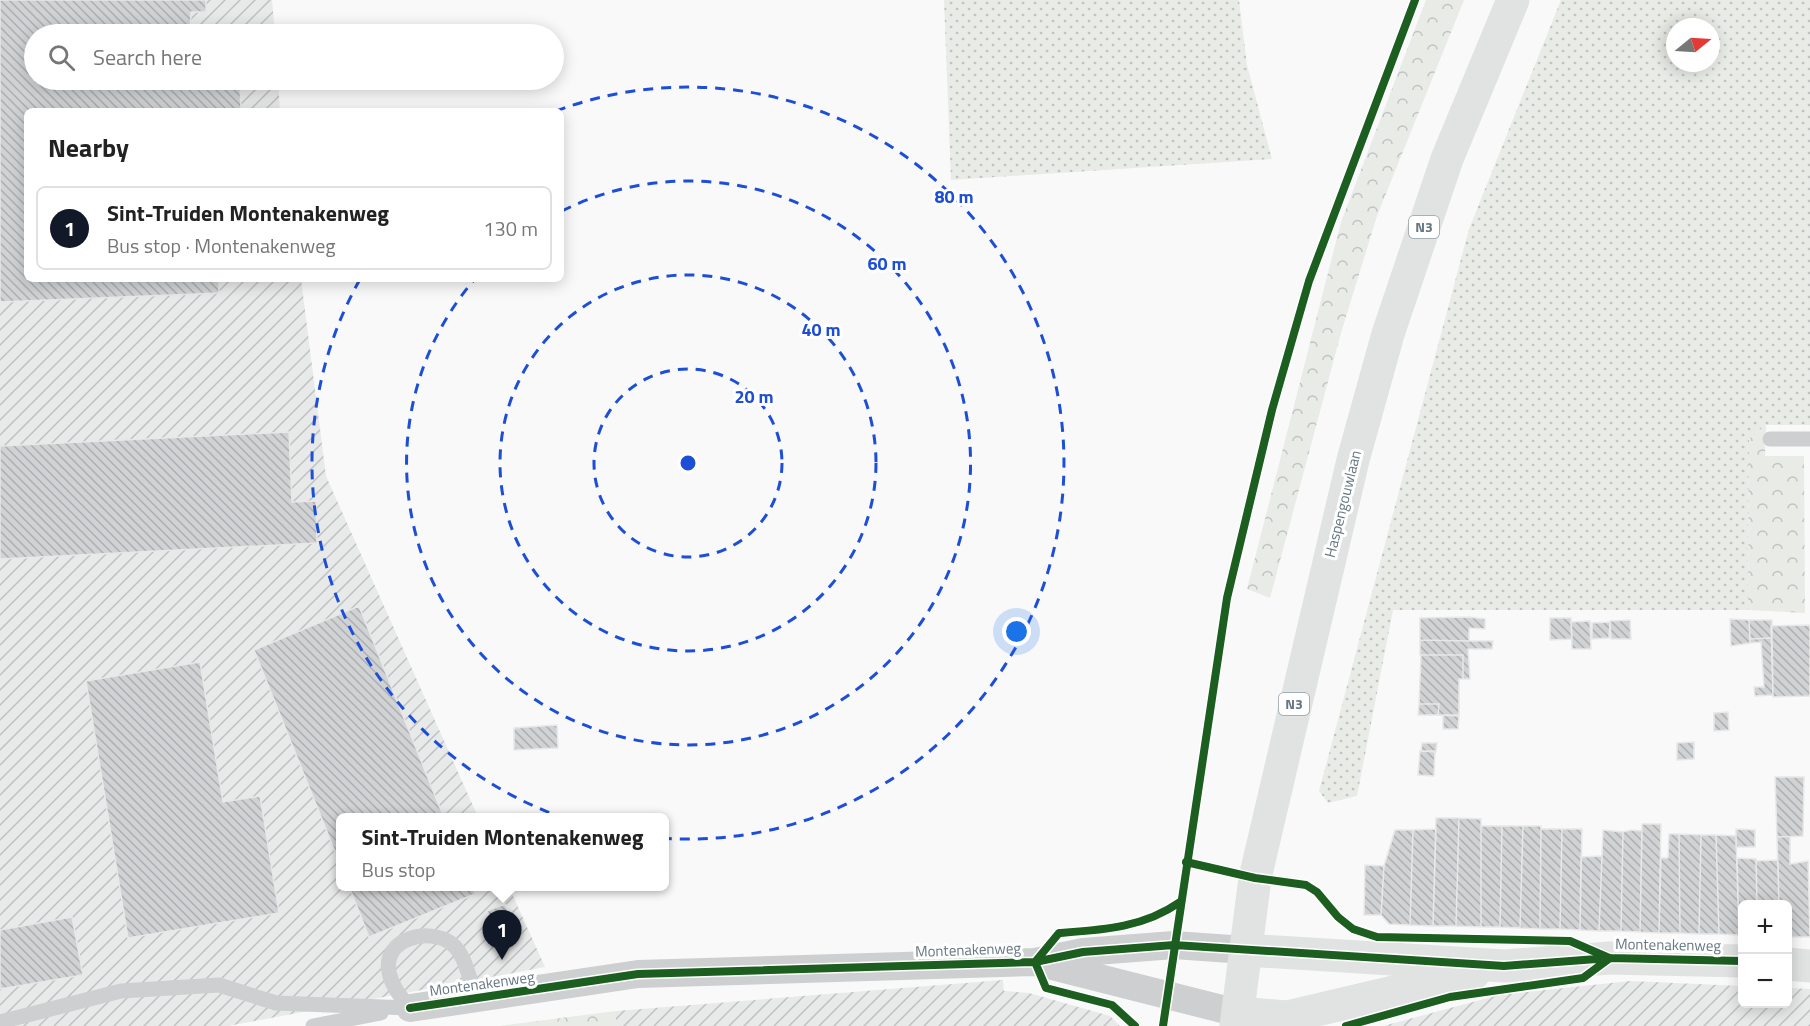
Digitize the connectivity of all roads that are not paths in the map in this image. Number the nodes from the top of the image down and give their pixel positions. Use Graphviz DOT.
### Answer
graph roads {
  1 [pos="1513,0"];
  2 [pos="1770,439"];
  3 [pos="1810,439"];
  4 [pos="1245,950"];
  5 [pos="1738,961"];
  6 [pos="1035,962"];
  7 [pos="1792,964"];
  8 [pos="1504,966"];
  9 [pos="1810,966"];
  10 [pos="476,999"];
  11 [pos="410,1008"];
  12 [pos="1237,1020"];
  13 [pos="0,1022"];
  14 [pos="313,1026"];
  1 -- 4 [label="main road, Haspengouwlaan / N3"];
  2 -- 3 [label="lane"];
  4 -- 6 [label="street, Montenakenweg"];
  4 -- 8 [label="main road, Montenakenweg"];
  4 -- 12 [label="main road, Haspengouwlaan / N3"];
  5 -- 8 [label="main road, Montenakenweg"];
  6 -- 10 [label="street, Montenakenweg"];
  6 -- 12 [label="street, Montenakenweg"];
  7 -- 9 [label="main road"];
  8 -- 12 [label="main road, Montenakenweg"];
  10 -- 11 [label="street, Montenakenweg"];
  10 -- 11 [label="lane"];
  11 -- 13 [label="lane"];
  11 -- 14 [label="lane"];
}
